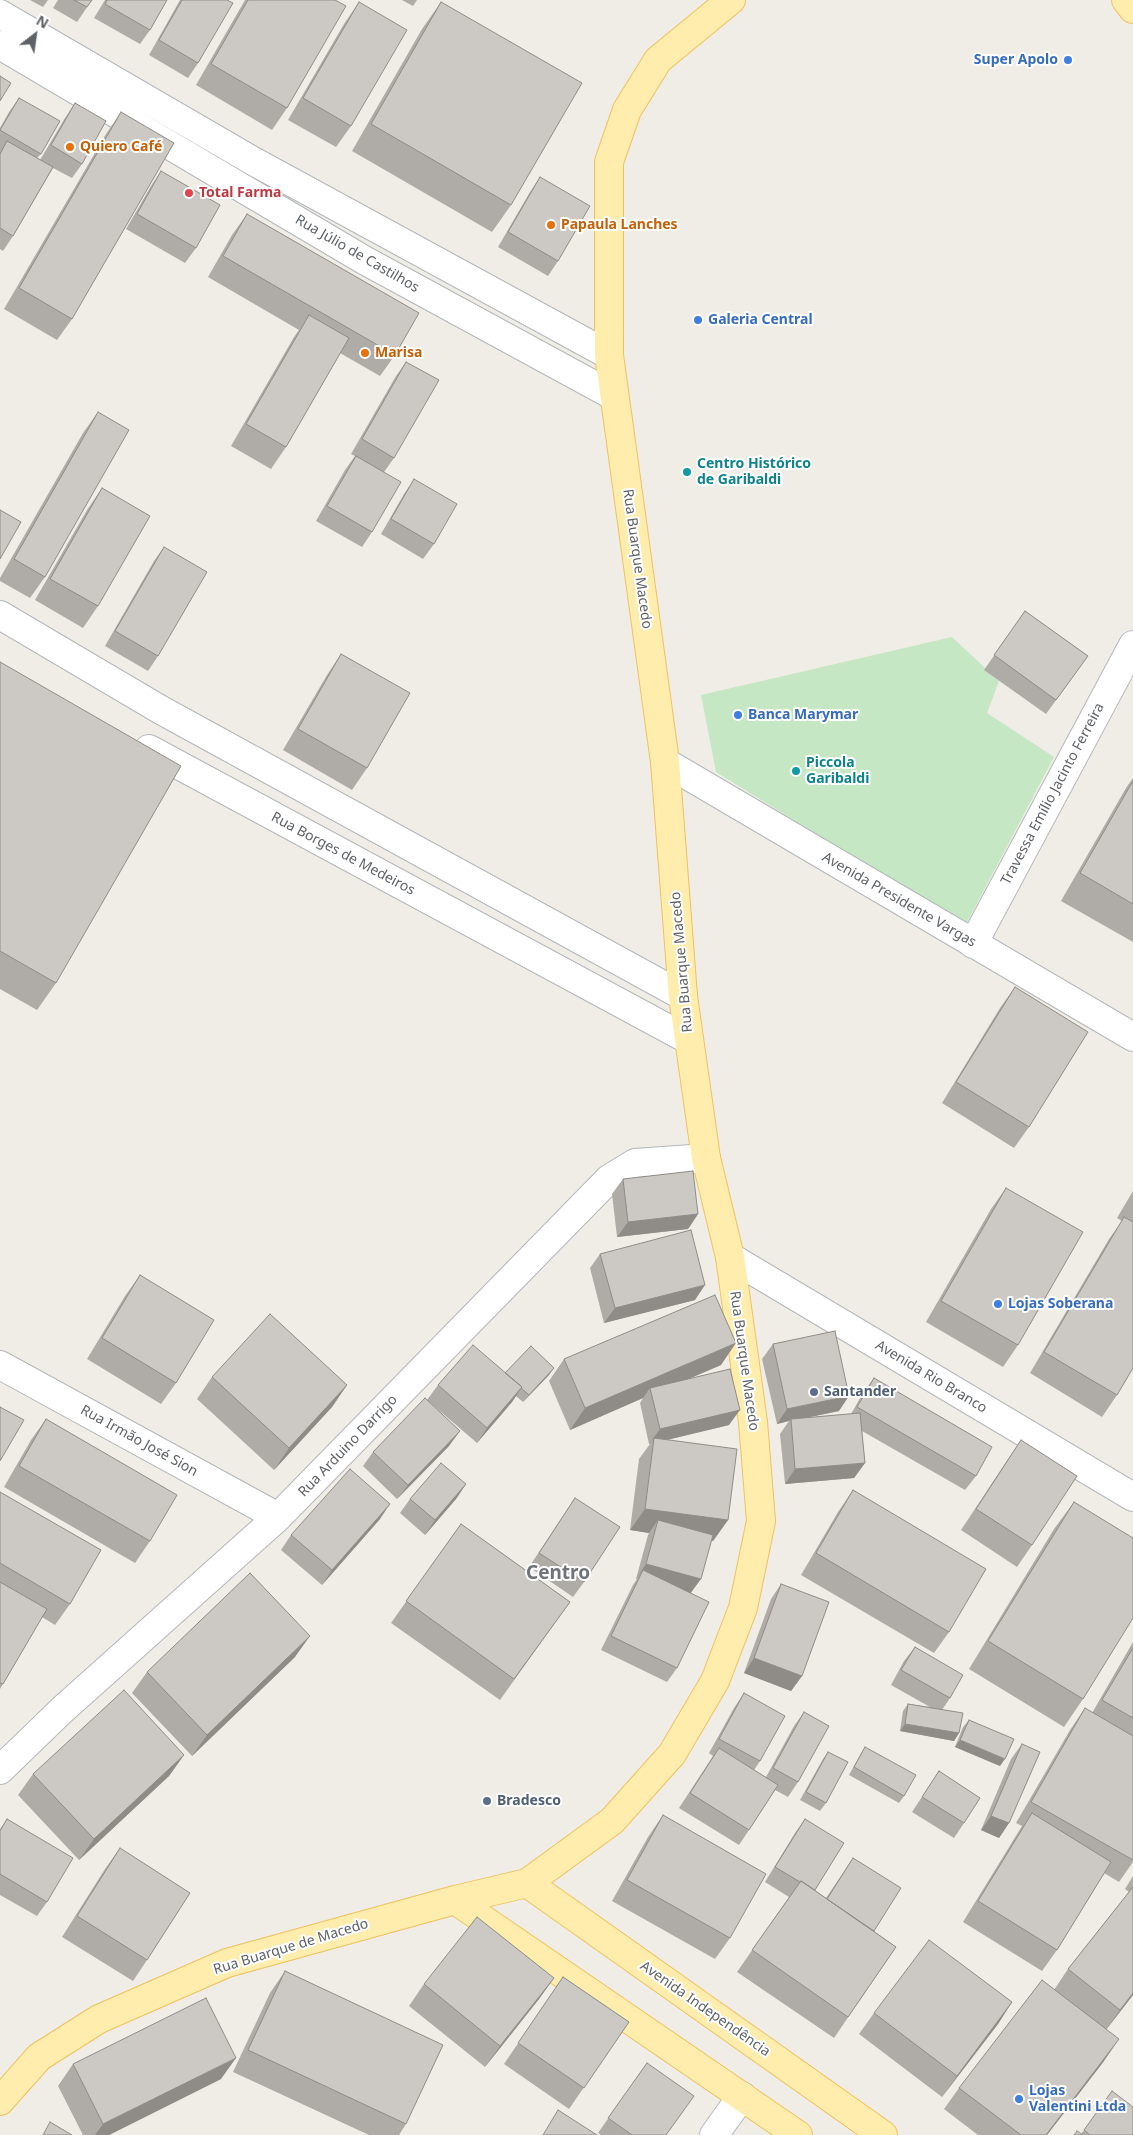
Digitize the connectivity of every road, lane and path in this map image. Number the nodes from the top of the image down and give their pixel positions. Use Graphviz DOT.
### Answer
graph roads {
  1 [pos="731,0"];
  2 [pos="1126,0"];
  3 [pos="1133,9"];
  4 [pos="0,14"];
  5 [pos="0,45"];
  6 [pos="252,161"];
  7 [pos="242,188"];
  8 [pos="609,356"];
  9 [pos="614,396"];
  10 [pos="0,615"];
  11 [pos="1133,645"];
  12 [pos="161,710"];
  13 [pos="665,762"];
  14 [pos="973,944"];
  15 [pos="683,996"];
  16 [pos="1133,1037"];
  17 [pos="689,1040"];
  18 [pos="706,1158"];
  19 [pos="730,1257"];
  20 [pos="0,1365"];
  21 [pos="1133,1497"];
  22 [pos="278,1517"];
  23 [pos="0,1770"];
  24 [pos="527,1883"];
  25 [pos="455,1900"];
  26 [pos="742,2096"];
  27 [pos="0,2101"];
  28 [pos="714,2135"];
  29 [pos="798,2135"];
  30 [pos="883,2135"];
  1 -- 8 [label="main road, Rua Buarque Macedo"];
  2 -- 3 [label="main road"];
  4 -- 6 [label="street"];
  5 -- 7 [label="street, Rua Júlio de Castilhos"];
  6 -- 7 [label="street"];
  6 -- 8 [label="street"];
  7 -- 9 [label="street, Rua Júlio de Castilhos"];
  8 -- 9 [label="main road, Rua Buarque Macedo"];
  9 -- 13 [label="main road, Rua Buarque Macedo"];
  10 -- 12 [label="street"];
  11 -- 14 [label="street, Travessa Emílio Jacinto Ferreira"];
  12 -- 15 [label="street"];
  12 -- 17 [label="street, Rua Borges de Medeiros"];
  13 -- 14 [label="street, Avenida Presidente Vargas"];
  13 -- 15 [label="main road, Rua Buarque Macedo"];
  14 -- 16 [label="street, Avenida Presidente Vargas"];
  15 -- 17 [label="main road, Rua Buarque Macedo"];
  17 -- 18 [label="main road, Rua Buarque Macedo"];
  18 -- 19 [label="main road, Rua Buarque Macedo"];
  18 -- 22 [label="street, Rua Arduino Darrigo"];
  19 -- 21 [label="street, Avenida Rio Branco"];
  19 -- 24 [label="main road, Rua Buarque Macedo"];
  20 -- 22 [label="street, Rua Irmão José Sion"];
  22 -- 23 [label="street, Rua Arduino Darrigo"];
  24 -- 25 [label="main road, Rua Buarque de Macedo"];
  24 -- 30 [label="main road, Avenida Independência"];
  25 -- 26 [label="main road"];
  25 -- 27 [label="main road, Rua Buarque de Macedo"];
  26 -- 28 [label="street"];
  26 -- 29 [label="main road"];
}
